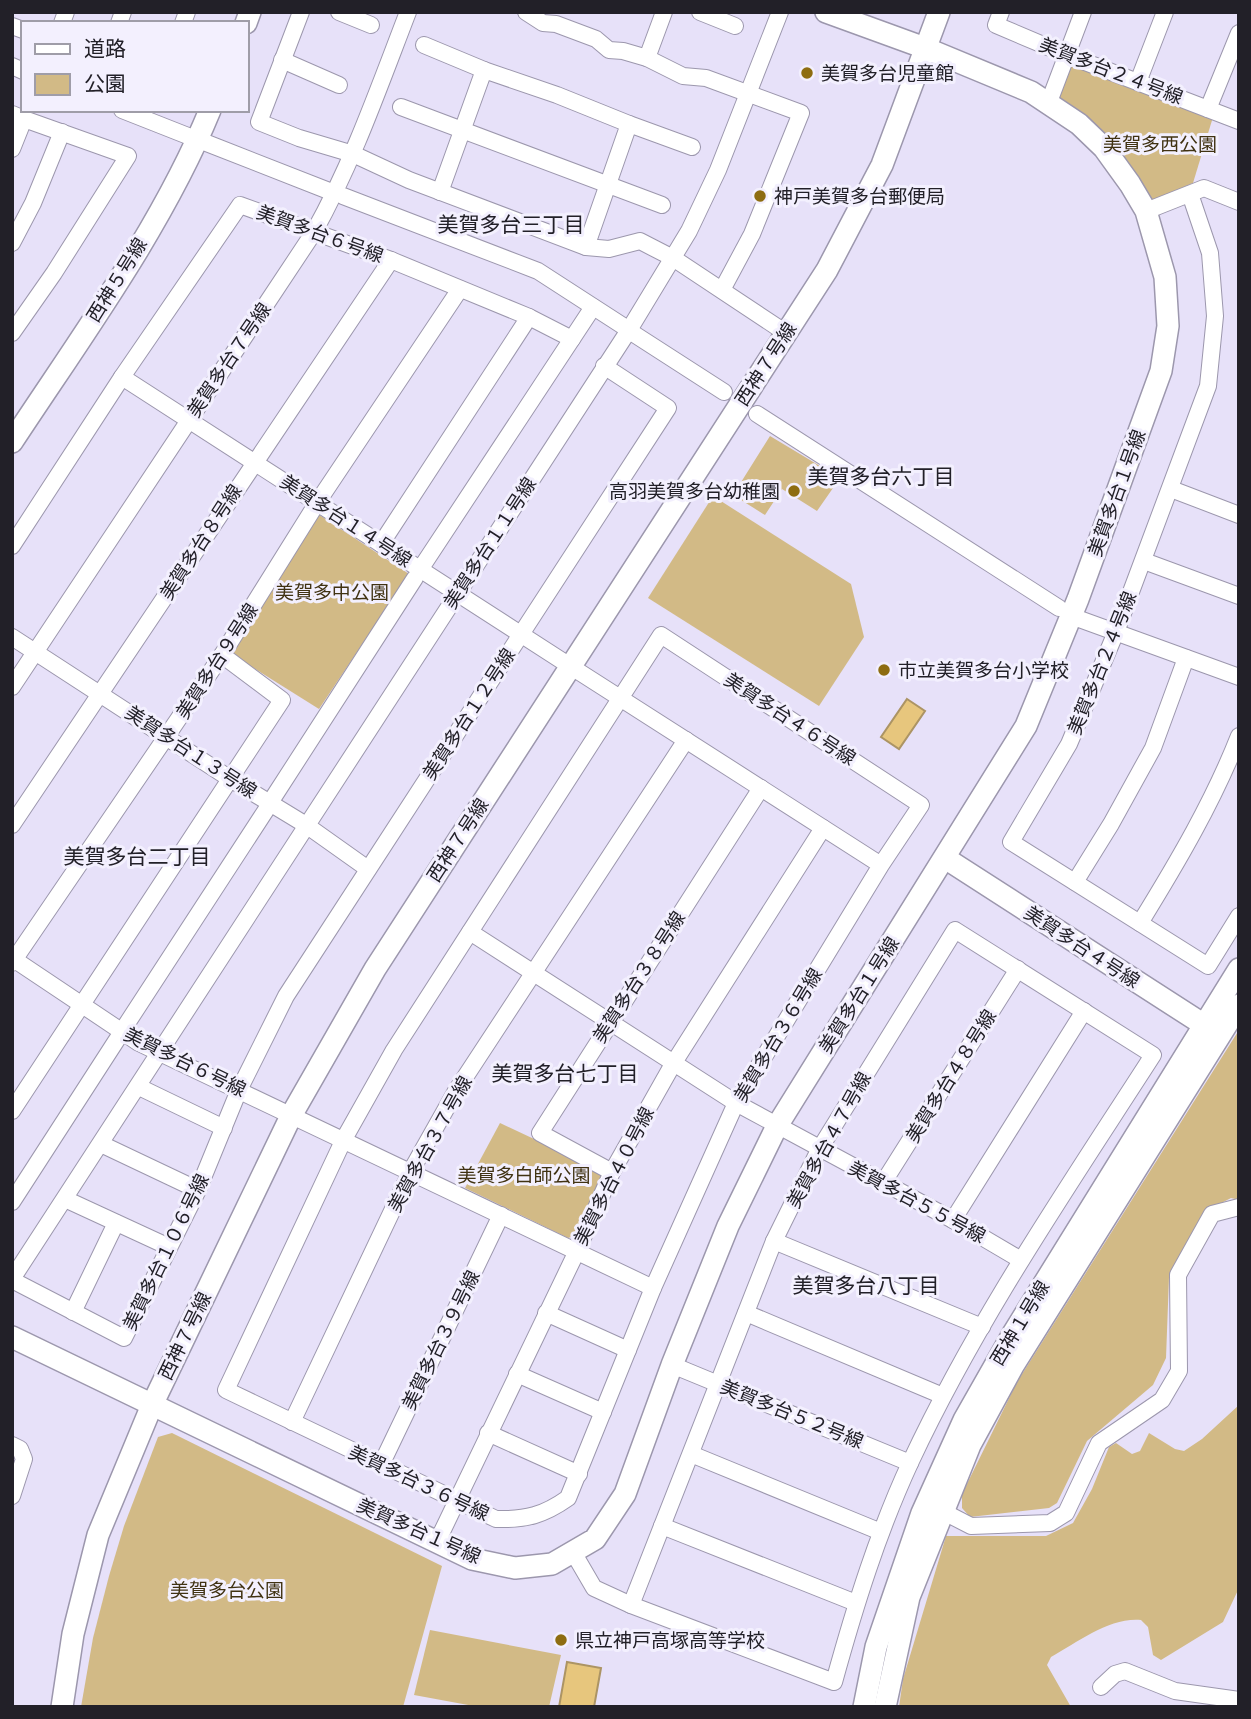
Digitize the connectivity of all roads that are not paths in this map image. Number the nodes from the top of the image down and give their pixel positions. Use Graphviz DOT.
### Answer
graph roads {
  1 [pos="301,12"];
  2 [pos="339,12"];
  3 [pos="408,12"];
  4 [pos="526,12"];
  5 [pos="664,12"];
  6 [pos="700,12"];
  7 [pos="780,12"];
  8 [pos="826,12"];
  9 [pos="939,12"];
  10 [pos="1001,12"];
  11 [pos="1083,12"];
  12 [pos="1165,12"];
  13 [pos="371,25"];
  14 [pos="735,26"];
  15 [pos="1239,33"];
  16 [pos="424,45"];
  17 [pos="925,48"];
  18 [pos="1067,55"];
  19 [pos="647,58"];
  20 [pos="282,60"];
  21 [pos="484,70"];
  22 [pos="1138,82"];
  23 [pos="339,85"];
  24 [pos="748,92"];
  25 [pos="1049,102"];
  26 [pos="401,107"];
  27 [pos="1208,109"];
  28 [pos="127,112"];
  29 [pos="209,112"];
  30 [pos="18,116"];
  31 [pos="1239,121"];
  32 [pos="629,124"];
  33 [pos="463,130"];
  34 [pos="62,132"];
  35 [pos="188,136"];
  36 [pos="204,142"];
  37 [pos="692,148"];
  38 [pos="12,149"];
  39 [pos="353,154"];
  40 [pos="608,184"];
  41 [pos="440,192"];
  42 [pos="1190,194"];
  43 [pos="1239,202"];
  44 [pos="662,205"];
  45 [pos="1146,211"];
  46 [pos="314,232"];
  47 [pos="12,243"];
  48 [pos="586,247"];
  49 [pos="673,258"];
  50 [pos="391,260"];
  51 [pos="460,289"];
  52 [pos="722,290"];
  53 [pos="593,307"];
  54 [pos="529,317"];
  55 [pos="12,333"];
  56 [pos="786,333"];
  57 [pos="572,339"];
  58 [pos="604,366"];
  59 [pos="122,377"];
  60 [pos="724,392"];
  61 [pos="757,414"];
  62 [pos="189,420"];
  63 [pos="12,442"];
  64 [pos="254,462"];
  65 [pos="1171,489"];
  66 [pos="317,503"];
  67 [pos="1239,515"];
  68 [pos="381,544"];
  69 [pos="12,546"];
  70 [pos="1144,561"];
  71 [pos="457,593"];
  72 [pos="1239,596"];
  73 [pos="1065,612"];
  74 [pos="1116,632"];
  75 [pos="521,634"];
  76 [pos="12,638"];
  77 [pos="36,652"];
  78 [pos="222,655"];
  79 [pos="1186,658"];
  80 [pos="570,666"];
  81 [pos="1239,677"];
  82 [pos="12,687"];
  83 [pos="101,694"];
  84 [pos="620,698"];
  85 [pos="1239,736"];
  86 [pos="167,737"];
  87 [pos="686,740"];
  88 [pos="232,780"];
  89 [pos="761,788"];
  90 [pos="12,825"];
  91 [pos="306,825"];
  92 [pos="823,828"];
  93 [pos="945,858"];
  94 [pos="881,865"];
  95 [pos="368,869"];
  96 [pos="1076,882"];
  97 [pos="1239,916"];
  98 [pos="1140,923"];
  99 [pos="470,932"];
  100 [pos="13,960"];
  101 [pos="1018,969"];
  102 [pos="1239,969"];
  103 [pos="534,973"];
  104 [pos="82,1005"];
  105 [pos="1239,1005"];
  106 [pos="1084,1012"];
  107 [pos="609,1022"];
  108 [pos="1211,1030"];
  109 [pos="161,1053"];
  110 [pos="673,1064"];
  111 [pos="139,1087"];
  112 [pos="239,1090"];
  113 [pos="736,1103"];
  114 [pos="12,1111"];
  115 [pos="292,1114"];
  116 [pos="776,1126"];
  117 [pos="224,1128"];
  118 [pos="344,1139"];
  119 [pos="101,1144"];
  120 [pos="819,1150"];
  121 [pos="411,1171"];
  122 [pos="612,1171"];
  123 [pos="883,1184"];
  124 [pos="198,1190"];
  125 [pos="65,1199"];
  126 [pos="12,1202"];
  127 [pos="1239,1207"];
  128 [pos="501,1215"];
  129 [pos="953,1220"];
  130 [pos="116,1223"];
  131 [pos="774,1241"];
  132 [pos="169,1247"];
  133 [pos="577,1251"];
  134 [pos="1021,1260"];
  135 [pos="12,1280"];
  136 [pos="653,1287"];
  137 [pos="73,1312"];
  138 [pos="546,1313"];
  139 [pos="746,1313"];
  140 [pos="982,1327"];
  141 [pos="12,1337"];
  142 [pos="628,1350"];
  143 [pos="673,1365"];
  144 [pos="517,1374"];
  145 [pos="719,1384"];
  146 [pos="943,1395"];
  147 [pos="152,1405"];
  148 [pos="603,1412"];
  149 [pos="292,1422"];
  150 [pos="488,1433"];
  151 [pos="12,1445"];
  152 [pos="691,1454"];
  153 [pos="910,1463"];
  154 [pos="381,1465"];
  155 [pos="579,1474"];
  156 [pos="12,1496"];
  157 [pos="456,1501"];
  158 [pos="942,1511"];
  159 [pos="662,1526"];
  160 [pos="881,1532"];
  161 [pos="436,1542"];
  162 [pos="573,1552"];
  163 [pos="856,1603"];
  164 [pos="631,1605"];
  165 [pos="1101,1687"];
  166 [pos="1239,1700"];
  167 [pos="62,1707"];
  168 [pos="864,1707"];
  169 [pos="885,1707"];
  1 -- 20 [label="street"];
  2 -- 13 [label="street"];
  3 -- 39 [label="street, 美賀多台７号線"];
  4 -- 19 [label="street"];
  5 -- 19 [label="street"];
  6 -- 14 [label="street"];
  7 -- 24 [label="street, 美賀多台１１号線"];
  8 -- 17 [label="street, 美賀多台１号線"];
  9 -- 17 [label="street, 西神７号線"];
  10 -- 18 [label="street, 美賀多台２４号線"];
  11 -- 18 [label="street"];
  12 -- 22 [label="street"];
  15 -- 27 [label="street"];
  16 -- 21 [label="street"];
  17 -- 25 [label="street, 美賀多台１号線"];
  17 -- 56 [label="street, 西神７号線"];
  18 -- 22 [label="street, 美賀多台２４号線"];
  18 -- 25 [label="street"];
  19 -- 24 [label="street"];
  20 -- 23 [label="street"];
  20 -- 39 [label="street"];
  21 -- 32 [label="street"];
  21 -- 33 [label="street"];
  22 -- 27 [label="street, 美賀多台２４号線"];
  24 -- 49 [label="street, 美賀多台１１号線"];
  24 -- 52 [label="street"];
  25 -- 45 [label="street, 美賀多台１号線"];
  26 -- 33 [label="street"];
  27 -- 31 [label="street, 美賀多台２４号線"];
  28 -- 35 [label="street"];
  29 -- 63 [label="street, 西神５号線"];
  30 -- 34 [label="street"];
  30 -- 38 [label="street"];
  32 -- 37 [label="street"];
  32 -- 40 [label="street"];
  33 -- 40 [label="street"];
  33 -- 41 [label="street"];
  34 -- 47 [label="street"];
  34 -- 55 [label="street"];
  36 -- 53 [label="street"];
  39 -- 41 [label="street"];
  39 -- 46 [label="street, 美賀多台７号線"];
  40 -- 44 [label="street"];
  40 -- 48 [label="street"];
  41 -- 48 [label="street"];
  42 -- 43 [label="street"];
  42 -- 45 [label="street"];
  42 -- 65 [label="street, 美賀多台２４号線"];
  45 -- 73 [label="street, 美賀多台１号線"];
  46 -- 50 [label="street, 美賀多台６号線"];
  46 -- 59 [label="street, 美賀多台６号線"];
  46 -- 62 [label="street, 美賀多台７号線"];
  48 -- 49 [label="street"];
  49 -- 52 [label="street"];
  49 -- 58 [label="street, 美賀多台１１号線"];
  50 -- 51 [label="street, 美賀多台６号線"];
  50 -- 64 [label="street, 美賀多台８号線"];
  51 -- 54 [label="street, 美賀多台６号線"];
  51 -- 66 [label="street, 美賀多台９号線"];
  52 -- 56 [label="street"];
  53 -- 57 [label="street"];
  53 -- 60 [label="street"];
  54 -- 57 [label="street, 美賀多台６号線"];
  54 -- 68 [label="street"];
  56 -- 80 [label="street, 西神７号線"];
  57 -- 126 [label="street"];
  58 -- 71 [label="street, 美賀多台１１号線"];
  58 -- 75 [label="street, 美賀多台１２号線"];
  59 -- 62 [label="street, 美賀多台１４号線"];
  59 -- 69 [label="street, 美賀多台６号線"];
  61 -- 73 [label="street"];
  62 -- 64 [label="street, 美賀多台１４号線"];
  62 -- 77 [label="street, 美賀多台７号線"];
  64 -- 66 [label="street, 美賀多台１４号線"];
  64 -- 83 [label="street, 美賀多台８号線"];
  65 -- 67 [label="street"];
  65 -- 70 [label="street, 美賀多台２４号線"];
  66 -- 68 [label="street, 美賀多台１４号線"];
  66 -- 78 [label="street, 美賀多台９号線"];
  68 -- 71 [label="street, 美賀多台１４号線"];
  70 -- 72 [label="street"];
  70 -- 74 [label="street, 美賀多台２４号線"];
  71 -- 75 [label="street, 美賀多台１４号線"];
  71 -- 91 [label="street, 美賀多台１１号線"];
  73 -- 74 [label="street"];
  73 -- 93 [label="street, 美賀多台１号線"];
  74 -- 79 [label="street"];
  74 -- 96 [label="street, 美賀多台２４号線"];
  75 -- 80 [label="street, 美賀多台１４号線"];
  75 -- 95 [label="street, 美賀多台１２号線"];
  76 -- 77 [label="street, 美賀多台１３号線"];
  77 -- 82 [label="street, 美賀多台７号線"];
  77 -- 83 [label="street, 美賀多台１３号線"];
  78 -- 86 [label="street, 美賀多台９号線"];
  78 -- 88 [label="street"];
  79 -- 81 [label="street"];
  79 -- 96 [label="street"];
  80 -- 84 [label="street"];
  80 -- 115 [label="street, 西神７号線"];
  83 -- 86 [label="street, 美賀多台１３号線"];
  83 -- 90 [label="street, 美賀多台８号線"];
  84 -- 87 [label="street"];
  84 -- 94 [label="street, 美賀多台４６号線"];
  84 -- 99 [label="street, 美賀多台３６号線"];
  85 -- 98 [label="street"];
  86 -- 88 [label="street, 美賀多台１３号線"];
  86 -- 100 [label="street, 美賀多台９号線"];
  87 -- 89 [label="street"];
  87 -- 103 [label="street, 美賀多台３７号線"];
  88 -- 91 [label="street, 美賀多台１３号線"];
  88 -- 104 [label="street"];
  89 -- 92 [label="street"];
  89 -- 107 [label="street, 美賀多台３８号線"];
  91 -- 95 [label="street, 美賀多台１３号線"];
  91 -- 109 [label="street, 美賀多台１１号線"];
  92 -- 94 [label="street"];
  92 -- 110 [label="street, 美賀多台４０号線"];
  93 -- 108 [label="street, 美賀多台４号線"];
  93 -- 116 [label="street, 美賀多台１号線"];
  94 -- 113 [label="street, 美賀多台３６号線"];
  95 -- 112 [label="street, 美賀多台１２号線"];
  96 -- 98 [label="street, 美賀多台２４号線"];
  97 -- 98 [label="street, 美賀多台２４号線"];
  99 -- 103 [label="street, 美賀多台５５号線"];
  99 -- 118 [label="street, 美賀多台３６号線"];
  100 -- 104 [label="street, 美賀多台６号線"];
  101 -- 106 [label="street, 美賀多台４７号線"];
  101 -- 120 [label="street, 美賀多台４７号線"];
  101 -- 123 [label="street, 美賀多台４８号線"];
  102 -- 108 [label="street, 西神１号線"];
  103 -- 107 [label="street, 美賀多台５５号線"];
  103 -- 121 [label="street, 美賀多台３７号線"];
  104 -- 109 [label="street, 美賀多台６号線"];
  104 -- 114 [label="street"];
  105 -- 108 [label="street, 西神１号線"];
  106 -- 129 [label="street"];
  106 -- 134 [label="street, 美賀多台４７号線"];
  107 -- 110 [label="street, 美賀多台５５号線"];
  107 -- 122 [label="street, 美賀多台３８号線"];
  108 -- 158 [label="street, 西神１号線"];
  108 -- 168 [label="street, 西神１号線"];
  109 -- 111 [label="street, 美賀多台１０６号線"];
  109 -- 112 [label="street, 美賀多台６号線"];
  110 -- 113 [label="street, 美賀多台５５号線"];
  110 -- 122 [label="street, 美賀多台４０号線"];
  111 -- 117 [label="street"];
  111 -- 119 [label="street, 美賀多台１０６号線"];
  112 -- 115 [label="street, 美賀多台６号線"];
  112 -- 117 [label="street, 美賀多台１０６号線"];
  113 -- 116 [label="street, 美賀多台５５号線"];
  113 -- 136 [label="street, 美賀多台３６号線"];
  115 -- 118 [label="street, 美賀多台６号線"];
  115 -- 147 [label="street, 西神７号線"];
  116 -- 120 [label="street, 美賀多台５５号線"];
  116 -- 143 [label="street, 美賀多台１号線"];
  117 -- 124 [label="street, 美賀多台１０６号線"];
  118 -- 121 [label="street, 美賀多台６号線"];
  118 -- 149 [label="street, 美賀多台３６号線"];
  119 -- 124 [label="street"];
  119 -- 125 [label="street, 美賀多台１０６号線"];
  120 -- 123 [label="street, 美賀多台５５号線"];
  120 -- 131 [label="street, 美賀多台４７号線"];
  121 -- 128 [label="street, 美賀多台６号線"];
  121 -- 149 [label="street, 美賀多台３７号線"];
  122 -- 133 [label="street, 美賀多台４０号線"];
  123 -- 129 [label="street, 美賀多台５５号線"];
  124 -- 132 [label="street, 美賀多台１０６号線"];
  125 -- 130 [label="street"];
  125 -- 135 [label="street, 美賀多台１０６号線"];
  127 -- 158 [label="street"];
  128 -- 133 [label="street, 美賀多台６号線"];
  128 -- 154 [label="street, 美賀多台３９号線"];
  129 -- 134 [label="street, 美賀多台５５号線"];
  130 -- 132 [label="street"];
  130 -- 137 [label="street"];
  131 -- 139 [label="street, 美賀多台４７号線"];
  131 -- 140 [label="street"];
  132 -- 137 [label="street, 美賀多台１０６号線"];
  133 -- 136 [label="street, 美賀多台６号線"];
  133 -- 138 [label="street, 美賀多台４０号線"];
  134 -- 140 [label="street, 美賀多台４７号線"];
  135 -- 137 [label="street, 美賀多台１０６号線"];
  136 -- 142 [label="street, 美賀多台３６号線"];
  138 -- 142 [label="street"];
  138 -- 144 [label="street, 美賀多台４０号線"];
  139 -- 145 [label="street, 美賀多台４７号線"];
  139 -- 146 [label="street"];
  140 -- 146 [label="street, 美賀多台４７号線"];
  141 -- 147 [label="street, 美賀多台１号線"];
  142 -- 148 [label="street, 美賀多台３６号線"];
  143 -- 145 [label="street, 美賀多台５２号線"];
  143 -- 162 [label="street, 美賀多台１号線"];
  144 -- 148 [label="street"];
  144 -- 150 [label="street, 美賀多台４０号線"];
  145 -- 152 [label="street, 美賀多台４７号線"];
  145 -- 153 [label="street, 美賀多台５２号線"];
  146 -- 153 [label="street, 美賀多台４７号線"];
  147 -- 161 [label="street, 美賀多台１号線"];
  147 -- 167 [label="street, 西神７号線"];
  148 -- 155 [label="street, 美賀多台３６号線"];
  149 -- 154 [label="street, 美賀多台３６号線"];
  150 -- 155 [label="street"];
  150 -- 157 [label="street, 美賀多台４０号線"];
  151 -- 156 [label="street"];
  152 -- 159 [label="street, 美賀多台４７号線"];
  152 -- 160 [label="street"];
  153 -- 160 [label="street, 美賀多台４７号線"];
  154 -- 157 [label="street, 美賀多台３６号線"];
  155 -- 157 [label="street, 美賀多台３６号線"];
  157 -- 161 [label="street, 美賀多台４０号線"];
  158 -- 169 [label="street, 西神１号線"];
  159 -- 163 [label="street"];
  159 -- 164 [label="street, 美賀多台４７号線"];
  160 -- 163 [label="street, 美賀多台４７号線"];
  161 -- 162 [label="street, 美賀多台１号線"];
  162 -- 164 [label="street"];
  163 -- 164 [label="street, 美賀多台４７号線"];
  165 -- 166 [label="street"];
}
